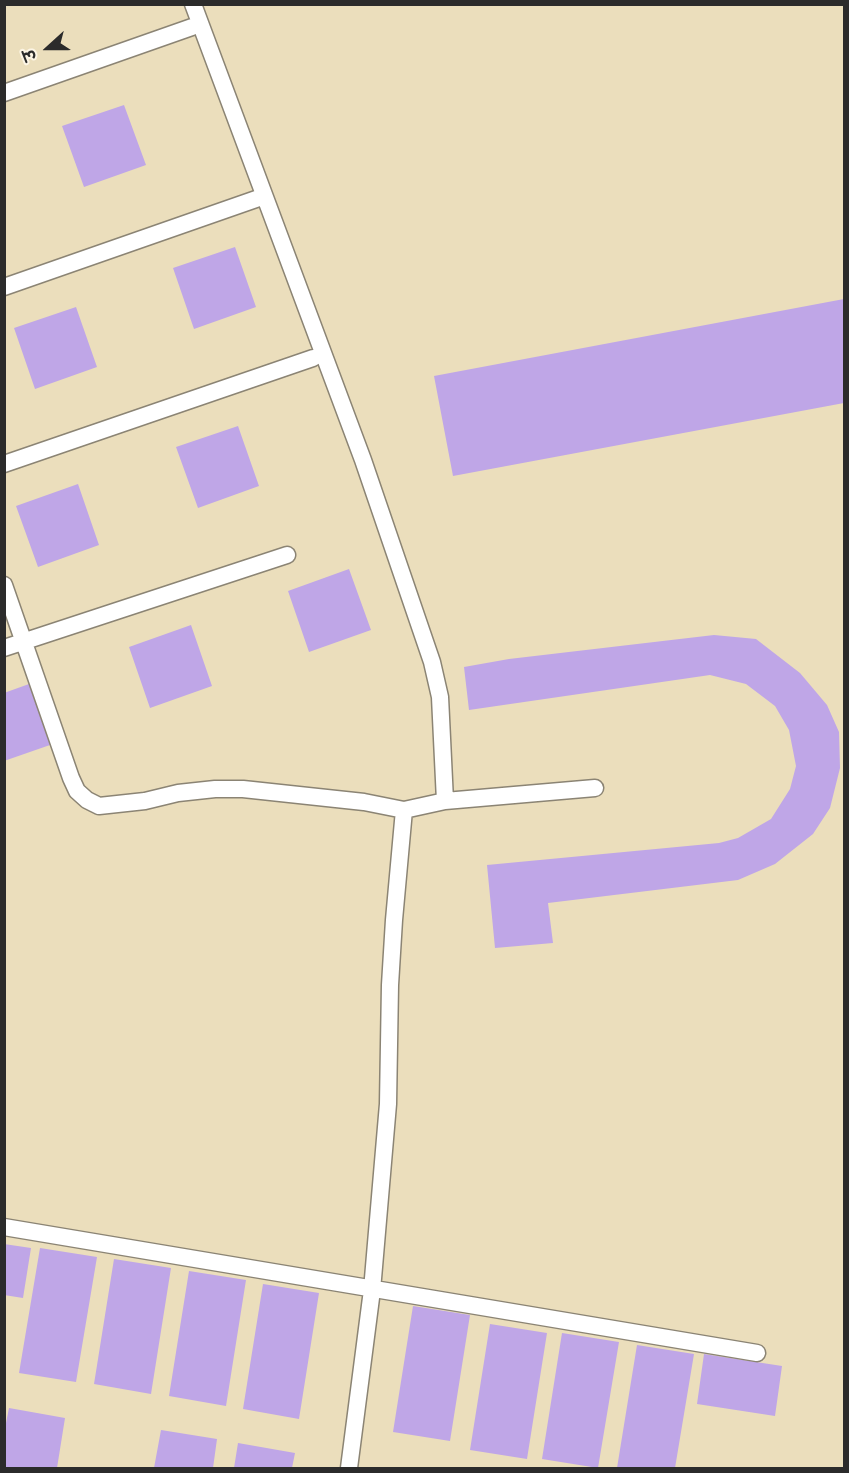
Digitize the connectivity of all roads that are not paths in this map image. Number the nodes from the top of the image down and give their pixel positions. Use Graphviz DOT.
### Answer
graph roads {
  1 [pos="193,4"];
  2 [pos="192,27"];
  3 [pos="4,93"];
  4 [pos="259,198"];
  5 [pos="4,287"];
  6 [pos="313,358"];
  7 [pos="4,464"];
  8 [pos="286,555"];
  9 [pos="4,585"];
  10 [pos="24,641"];
  11 [pos="4,648"];
  12 [pos="595,788"];
  13 [pos="445,801"];
  14 [pos="404,810"];
  15 [pos="4,1227"];
  16 [pos="372,1290"];
  17 [pos="757,1353"];
  18 [pos="349,1468"];
  1 -- 13 [label="lane"];
  2 -- 3 [label="lane"];
  4 -- 5 [label="lane"];
  6 -- 7 [label="lane"];
  8 -- 10 [label="lane"];
  9 -- 10 [label="lane"];
  10 -- 11 [label="lane"];
  10 -- 14 [label="lane"];
  12 -- 13 [label="lane"];
  13 -- 14 [label="lane"];
  14 -- 16 [label="lane"];
  15 -- 16 [label="lane"];
  16 -- 17 [label="lane"];
  16 -- 18 [label="lane"];
}
